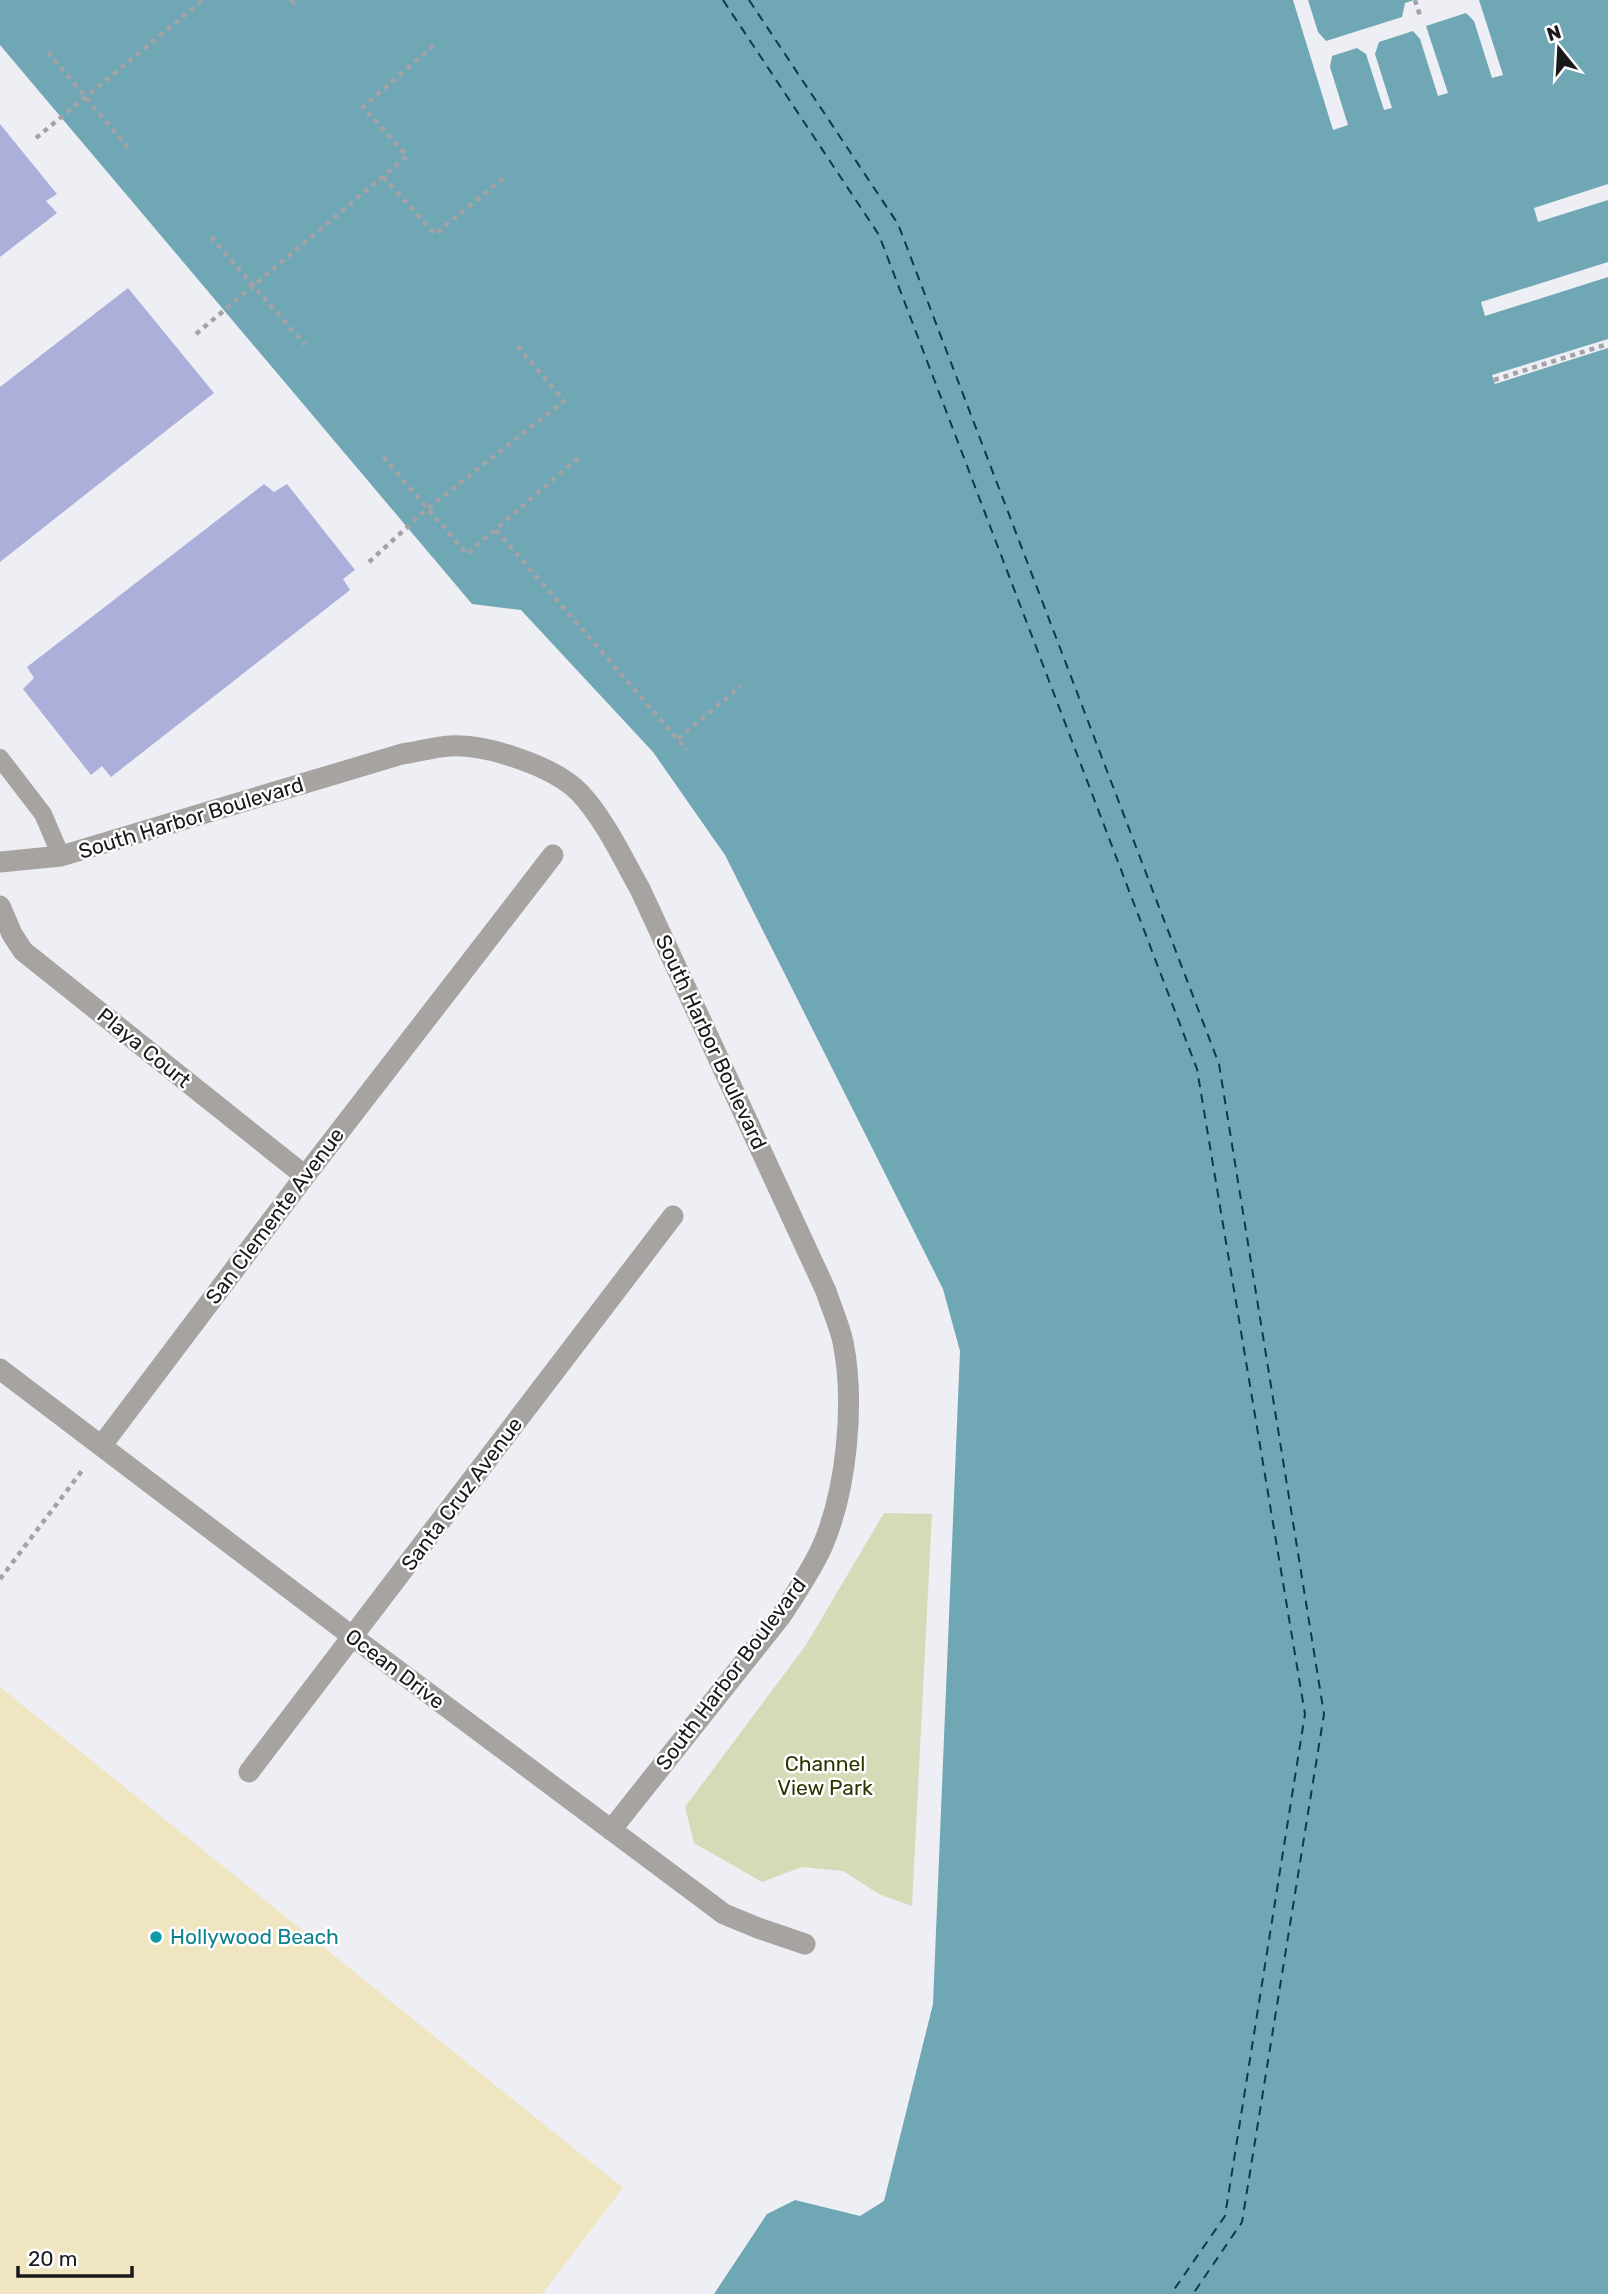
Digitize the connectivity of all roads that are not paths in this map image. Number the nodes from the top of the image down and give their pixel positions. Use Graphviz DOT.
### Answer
graph roads {
  1 [pos="0,758"];
  2 [pos="553,855"];
  3 [pos="61,856"];
  4 [pos="0,862"];
  5 [pos="0,906"];
  6 [pos="305,1176"];
  7 [pos="673,1216"];
  8 [pos="0,1368"];
  9 [pos="102,1445"];
  10 [pos="352,1637"];
  11 [pos="249,1772"];
  12 [pos="611,1830"];
  13 [pos="805,1944"];
  1 -- 3 [label="lane"];
  2 -- 6 [label="street, San Clemente Avenue"];
  3 -- 4 [label="street, South Harbor Boulevard"];
  3 -- 12 [label="street, South Harbor Boulevard"];
  5 -- 6 [label="street, Playa Court"];
  6 -- 9 [label="street, San Clemente Avenue"];
  7 -- 10 [label="street, Santa Cruz Avenue"];
  8 -- 9 [label="street, Ocean Drive"];
  9 -- 10 [label="street, Ocean Drive"];
  10 -- 11 [label="street, Santa Cruz Avenue"];
  10 -- 12 [label="street, Ocean Drive"];
  12 -- 13 [label="street, Ocean Drive"];
}
